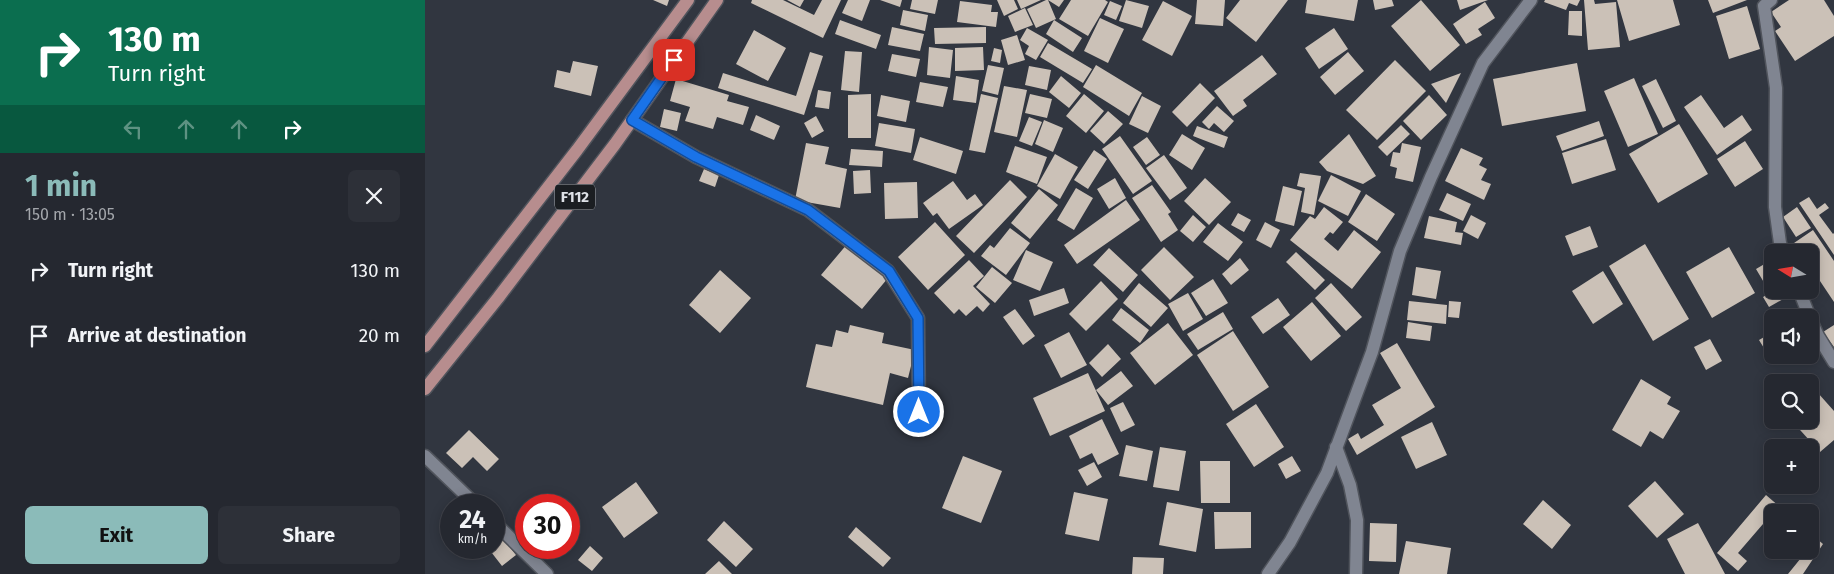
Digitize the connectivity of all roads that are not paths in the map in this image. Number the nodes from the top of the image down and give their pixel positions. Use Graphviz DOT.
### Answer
graph roads {
  1 [pos="689,0"];
  2 [pos="717,0"];
  3 [pos="1531,0"];
  4 [pos="1771,0"];
  5 [pos="632,120"];
  6 [pos="1780,244"];
  7 [pos="1819,339"];
  8 [pos="425,346"];
  9 [pos="1834,362"];
  10 [pos="425,389"];
  11 [pos="919,412"];
  12 [pos="1337,447"];
  13 [pos="425,456"];
  14 [pos="465,494"];
  15 [pos="505,533"];
  16 [pos="547,574"];
  17 [pos="1268,574"];
  18 [pos="1356,574"];
  1 -- 8 [label="main road, F112"];
  2 -- 5 [label="main road, F112"];
  3 -- 12 [label="street"];
  4 -- 6 [label="street"];
  5 -- 10 [label="main road, F112"];
  5 -- 11 [label="street"];
  7 -- 9 [label="street"];
  12 -- 17 [label="street"];
  12 -- 18 [label="street"];
  13 -- 14 [label="street"];
  15 -- 16 [label="street"];
}
